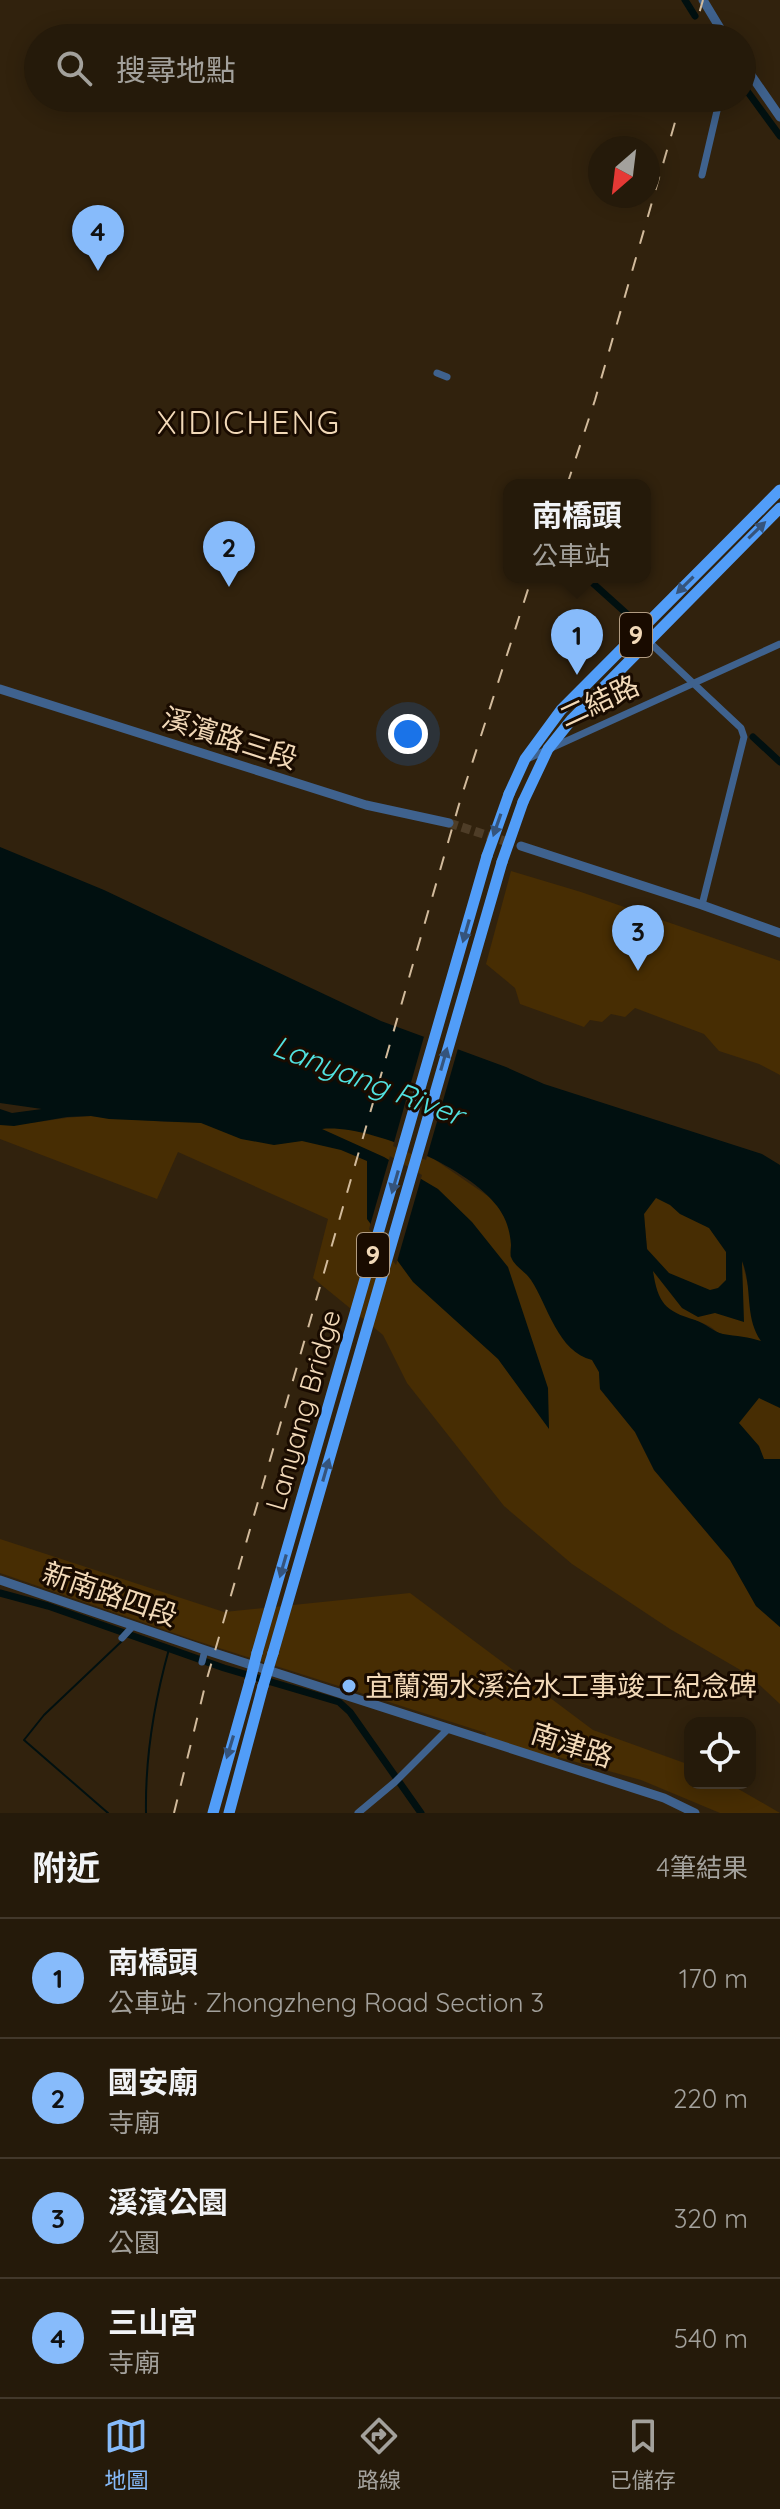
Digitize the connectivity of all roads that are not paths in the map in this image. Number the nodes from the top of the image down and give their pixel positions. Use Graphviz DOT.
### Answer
graph roads {
  1 [pos="703,0"];
  2 [pos="718,24"];
  3 [pos="756,82"];
  4 [pos="717,112"];
  5 [pos="780,117"];
  6 [pos="702,175"];
  7 [pos="437,373"];
  8 [pos="447,377"];
  9 [pos="780,490"];
  10 [pos="780,508"];
  11 [pos="639,632"];
  12 [pos="649,641"];
  13 [pos="780,644"];
  14 [pos="692,682"];
  15 [pos="0,689"];
  16 [pos="548,749"];
  17 [pos="525,759"];
  18 [pos="449,823"];
  19 [pos="521,846"];
  20 [pos="702,905"];
  21 [pos="780,933"];
  22 [pos="2,1583"];
  23 [pos="203,1656"];
  24 [pos="449,1728"];
  25 [pos="213,1813"];
  26 [pos="229,1813"];
  27 [pos="358,1813"];
  28 [pos="695,1813"];
  1 -- 2 [label="street"];
  3 -- 5 [label="street"];
  4 -- 6 [label="street"];
  7 -- 8 [label="street"];
  9 -- 11 [label="main road, 9, one-way"];
  12 -- 10 [label="main road, 9, one-way"];
  11 -- 12 [label="street"];
  11 -- 17 [label="main road, 9"];
  12 -- 14 [label="street"];
  12 -- 16 [label="main road, 9"];
  13 -- 14 [label="street, 二結路"];
  14 -- 16 [label="street, 二結路"];
  14 -- 20 [label="street"];
  15 -- 18 [label="street, 溪濱路三段"];
  16 -- 17 [label="street, 二結路"];
  26 -- 16 [label="main road, Lanyang Bridge / 9, one-way, bridge"];
  17 -- 25 [label="main road, Lanyang Bridge / 9, one-way, bridge"];
  19 -- 20 [label="street"];
  20 -- 21 [label="street"];
  22 -- 23 [label="street, 新南路四段"];
  23 -- 24 [label="street, 南津路"];
  24 -- 27 [label="street"];
  24 -- 28 [label="street, 南津路"];
}
